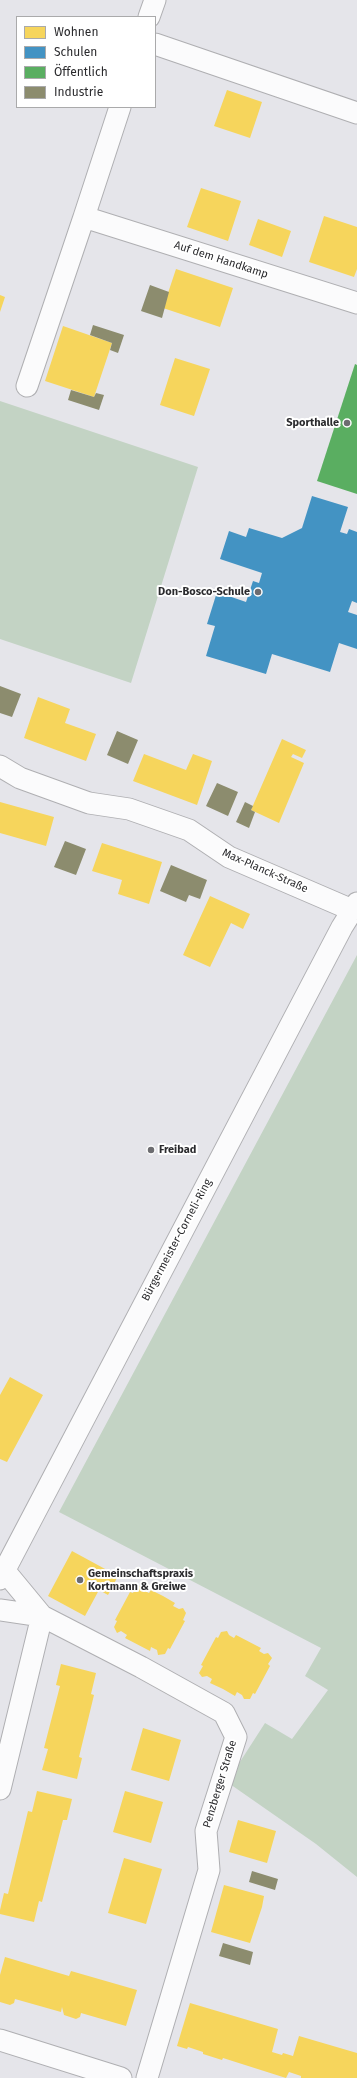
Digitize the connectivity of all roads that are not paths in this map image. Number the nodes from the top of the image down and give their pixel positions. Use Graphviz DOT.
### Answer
graph roads {
  1 [pos="155,0"];
  2 [pos="149,16"];
  3 [pos="156,44"];
  4 [pos="120,108"];
  5 [pos="357,113"];
  6 [pos="84,217"];
  7 [pos="357,303"];
  8 [pos="27,386"];
  9 [pos="0,766"];
  10 [pos="355,907"];
  11 [pos="2,1574"];
  12 [pos="0,1610"];
  13 [pos="42,1616"];
  14 [pos="0,1788"];
  15 [pos="0,2040"];
  16 [pos="121,2078"];
  17 [pos="148,2078"];
  1 -- 2 [label="street"];
  3 -- 5 [label="street"];
  4 -- 6 [label="street"];
  6 -- 7 [label="street, Auf dem Handkamp"];
  6 -- 8 [label="street"];
  9 -- 10 [label="street, Max-Planck-Straße"];
  10 -- 11 [label="street, Bürgermeister-Corneli-Ring"];
  11 -- 13 [label="street, Penzberger Straße"];
  12 -- 13 [label="street, Penzberger Straße"];
  13 -- 14 [label="street"];
  13 -- 17 [label="street, Penzberger Straße"];
  15 -- 16 [label="street"];
}
